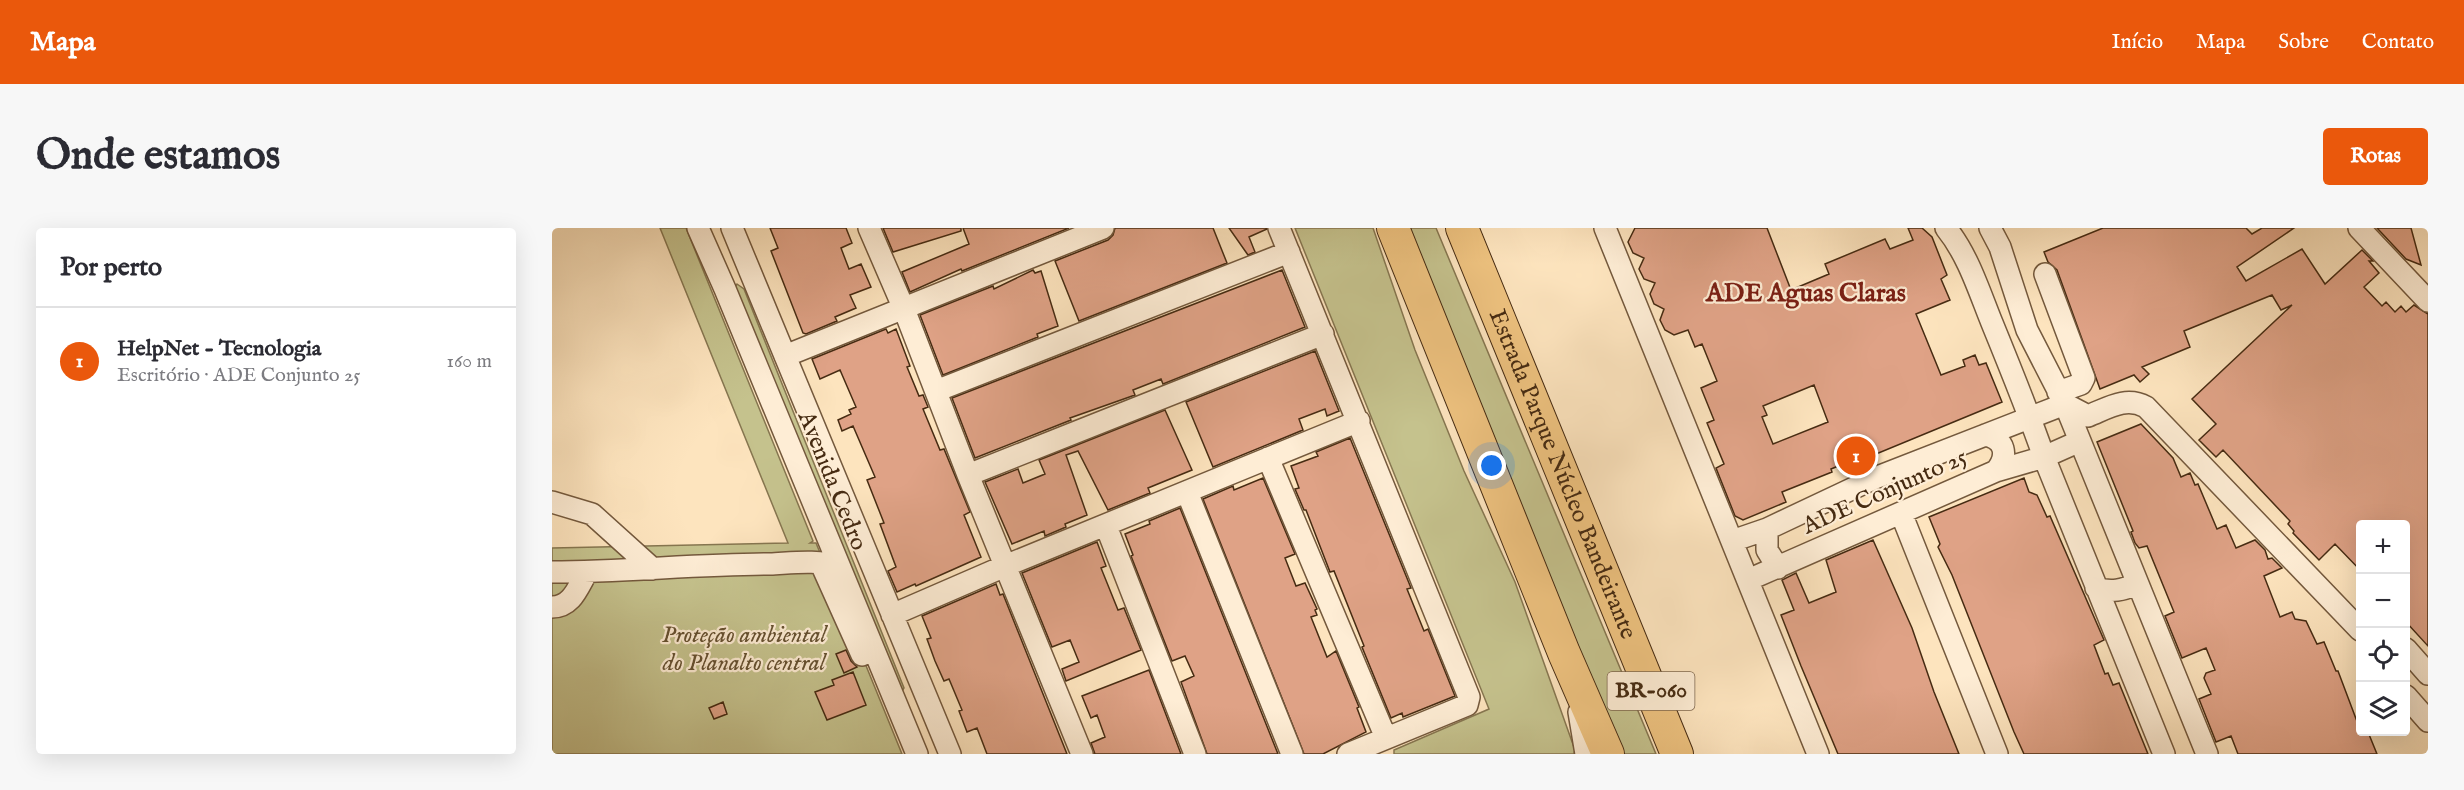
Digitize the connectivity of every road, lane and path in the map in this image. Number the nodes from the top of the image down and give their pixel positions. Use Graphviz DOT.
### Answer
graph roads {
  1 [pos="698,228"];
  2 [pos="732,228"];
  3 [pos="869,228"];
  4 [pos="1102,228"];
  5 [pos="1279,228"];
  6 [pos="1393,228"];
  7 [pos="1462,228"];
  8 [pos="1605,228"];
  9 [pos="1946,228"];
  10 [pos="1990,228"];
  11 [pos="2359,228"];
  12 [pos="740,248"];
  13 [pos="1289,252"];
  14 [pos="711,257"];
  15 [pos="2007,270"];
  16 [pos="2045,274"];
  17 [pos="754,283"];
  18 [pos="1976,283"];
  19 [pos="726,289"];
  20 [pos="2428,300"];
  21 [pos="904,309"];
  22 [pos="1323,334"];
  23 [pos="785,356"];
  24 [pos="936,391"];
  25 [pos="2061,398"];
  26 [pos="2088,416"];
  27 [pos="2030,417"];
  28 [pos="1359,421"];
  29 [pos="1985,435"];
  30 [pos="2080,441"];
  31 [pos="2044,457"];
  32 [pos="1268,458"];
  33 [pos="1996,471"];
  34 [pos="968,475"];
  35 [pos="1187,492"];
  36 [pos="552,502"];
  37 [pos="1901,513"];
  38 [pos="1106,526"];
  39 [pos="1767,529"];
  40 [pos="1732,542"];
  41 [pos="830,565"];
  42 [pos="1005,566"];
  43 [pos="1778,568"];
  44 [pos="653,569"];
  45 [pos="552,572"];
  46 [pos="587,572"];
  47 [pos="1748,580"];
  48 [pos="2137,584"];
  49 [pos="2096,588"];
  50 [pos="552,607"];
  51 [pos="892,615"];
  52 [pos="2359,628"];
  53 [pos="1564,653"];
  54 [pos="2410,654"];
  55 [pos="2428,674"];
  56 [pos="922,689"];
  57 [pos="2410,701"];
  58 [pos="897,705"];
  59 [pos="2428,721"];
  60 [pos="938,723"];
  61 [pos="908,731"];
  62 [pos="1386,738"];
  63 [pos="1671,741"];
  64 [pos="902,754"];
  65 [pos="917,754"];
  66 [pos="950,754"];
  67 [pos="1082,754"];
  68 [pos="1195,754"];
  69 [pos="1292,754"];
  70 [pos="1348,754"];
  71 [pos="1586,754"];
  72 [pos="1608,754"];
  73 [pos="1689,754"];
  74 [pos="1818,754"];
  75 [pos="1997,754"];
  76 [pos="2164,754"];
  77 [pos="2207,754"];
  1 -- 14 [label="street, Avenida Cedro"];
  2 -- 12 [label="street, Avenida Cedro"];
  3 -- 21 [label="street"];
  4 -- 21 [label="street"];
  5 -- 13 [label="street"];
  6 -- 53 [label="highway, BR-060"];
  7 -- 63 [label="highway, Estrada Parque Núcleo Bandeirante / BR-060"];
  8 -- 40 [label="street"];
  9 -- 18 [label="street"];
  10 -- 15 [label="street"];
  11 -- 20 [label="street"];
  12 -- 14 [label="street"];
  12 -- 17 [label="street, Avenida Cedro"];
  13 -- 22 [label="street"];
  13 -- 24 [label="street"];
  14 -- 19 [label="street, Avenida Cedro"];
  15 -- 18 [label="street"];
  15 -- 25 [label="street"];
  16 -- 25 [label="street, ADE Conjunto 25"];
  17 -- 19 [label="street"];
  17 -- 23 [label="street, Avenida Cedro"];
  18 -- 27 [label="street"];
  19 -- 41 [label="street, Avenida Cedro"];
  21 -- 23 [label="street"];
  21 -- 24 [label="street"];
  22 -- 28 [label="street"];
  22 -- 34 [label="street"];
  23 -- 51 [label="street, Avenida Cedro"];
  24 -- 34 [label="street"];
  25 -- 26 [label="street"];
  25 -- 27 [label="street, ADE Conjunto 25"];
  25 -- 30 [label="street"];
  26 -- 30 [label="street"];
  26 -- 52 [label="street"];
  27 -- 29 [label="street, ADE Conjunto 25"];
  27 -- 31 [label="street"];
  28 -- 32 [label="street"];
  28 -- 62 [label="street"];
  29 -- 33 [label="street"];
  29 -- 39 [label="street, ADE Conjunto 25"];
  30 -- 31 [label="street, ADE Conjunto 25"];
  30 -- 48 [label="street"];
  31 -- 33 [label="street, ADE Conjunto 25"];
  31 -- 49 [label="street"];
  32 -- 35 [label="street"];
  32 -- 62 [label="street"];
  33 -- 37 [label="street, ADE Conjunto 25"];
  34 -- 42 [label="street"];
  35 -- 38 [label="street"];
  35 -- 69 [label="street"];
  36 -- 44 [label="street"];
  37 -- 43 [label="street, ADE Conjunto 25"];
  37 -- 75 [label="street"];
  38 -- 42 [label="street"];
  38 -- 68 [label="street"];
  39 -- 40 [label="street, ADE Conjunto 25"];
  39 -- 43 [label="street"];
  40 -- 47 [label="street"];
  41 -- 44 [label="street"];
  41 -- 58 [label="street, Avenida Cedro"];
  41 -- 64 [label="street"];
  42 -- 51 [label="street"];
  42 -- 67 [label="street"];
  43 -- 47 [label="street, ADE Conjunto 25"];
  44 -- 46 [label="street"];
  45 -- 46 [label="street"];
  46 -- 50 [label="street"];
  47 -- 74 [label="street"];
  48 -- 49 [label="street"];
  48 -- 77 [label="street"];
  49 -- 76 [label="street"];
  51 -- 56 [label="street, Avenida Cedro"];
  53 -- 71 [label="street"];
  53 -- 72 [label="highway, BR-060"];
  54 -- 55 [label="street"];
  56 -- 58 [label="street"];
  56 -- 60 [label="street, Avenida Cedro"];
  57 -- 59 [label="street"];
  58 -- 61 [label="street, Avenida Cedro"];
  60 -- 61 [label="street"];
  60 -- 66 [label="street, Avenida Cedro"];
  61 -- 65 [label="street, Avenida Cedro"];
  62 -- 70 [label="street"];
  63 -- 73 [label="highway, Estrada Parque Núcleo Bandeirante"];
}
